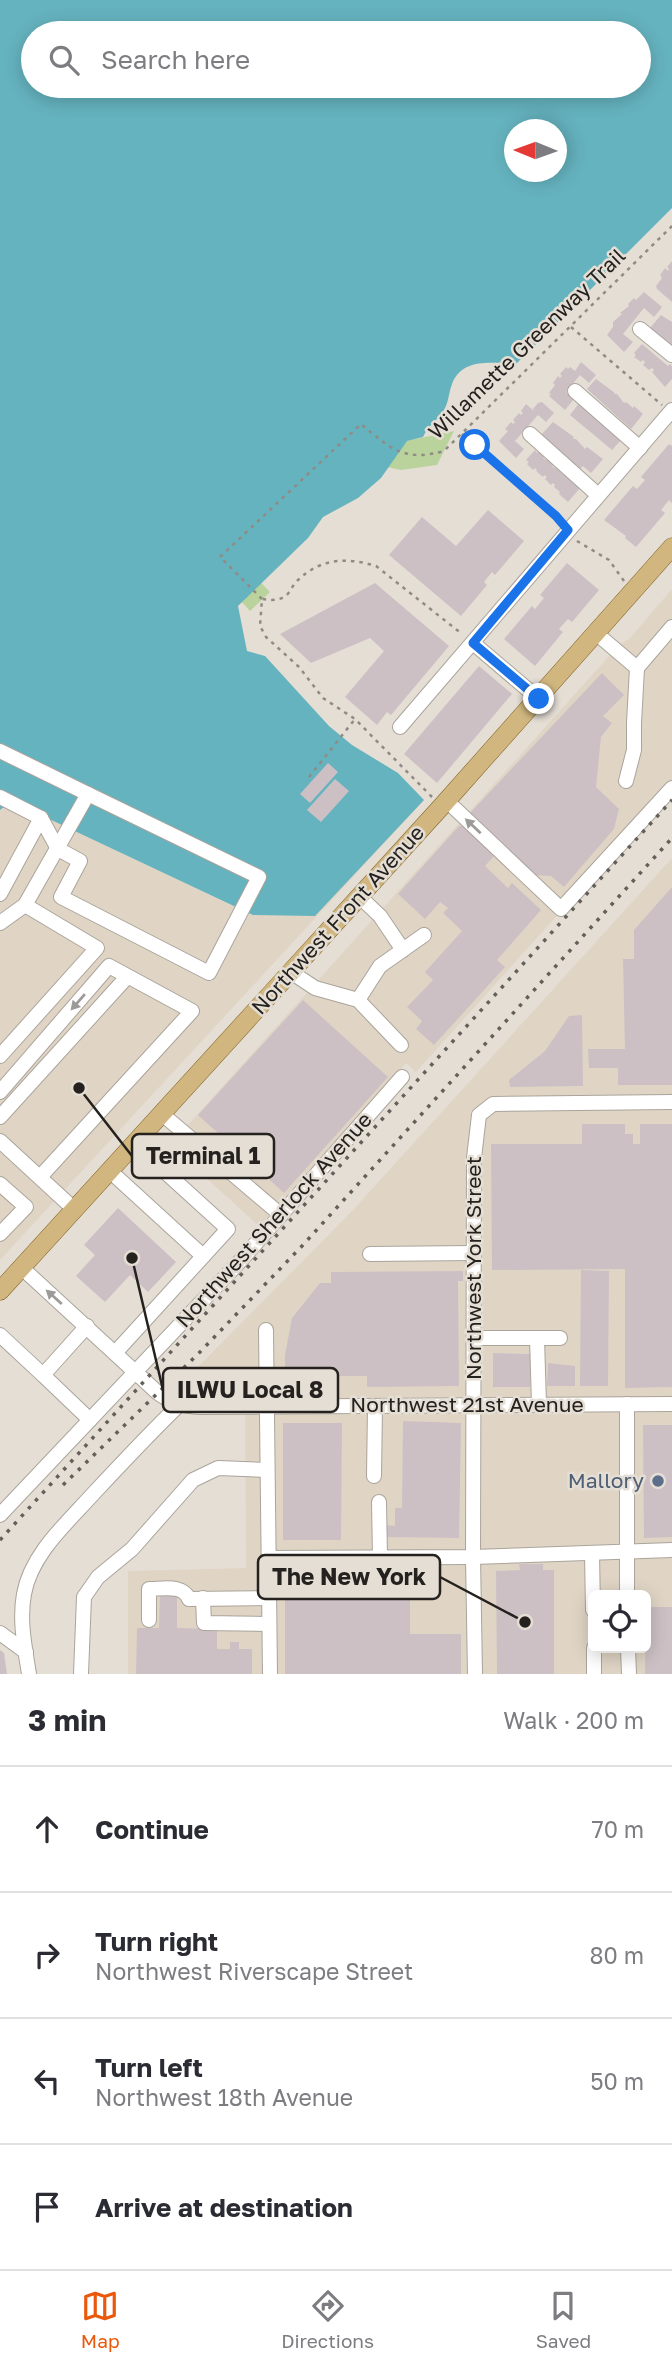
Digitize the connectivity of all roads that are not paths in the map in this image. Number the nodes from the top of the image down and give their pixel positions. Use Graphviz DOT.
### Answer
graph roads {
  1 [pos="640,328"];
  2 [pos="672,355"];
  3 [pos="575,391"];
  4 [pos="672,411"];
  5 [pos="530,434"];
  6 [pos="640,447"];
  7 [pos="598,495"];
  8 [pos="672,547"];
  9 [pos="672,627"];
  10 [pos="597,634"];
  11 [pos="473,643"];
  12 [pos="637,668"];
  13 [pos="539,699"];
  14 [pos="400,727"];
  15 [pos="0,751"];
  16 [pos="626,781"];
  17 [pos="672,788"];
  18 [pos="88,793"];
  19 [pos="0,797"];
  20 [pos="444,804"];
  21 [pos="41,818"];
  22 [pos="58,849"];
  23 [pos="0,894"];
  24 [pos="360,897"];
  25 [pos="25,905"];
  26 [pos="0,923"];
  27 [pos="424,935"];
  28 [pos="402,950"];
  29 [pos="291,972"];
  30 [pos="127,977"];
  31 [pos="358,1000"];
  32 [pos="401,1045"];
  33 [pos="0,1056"];
  34 [pos="402,1077"];
  35 [pos="0,1093"];
  36 [pos="672,1101"];
  37 [pos="162,1114"];
  38 [pos="0,1117"];
  39 [pos="0,1141"];
  40 [pos="162,1169"];
  41 [pos="110,1171"];
  42 [pos="40,1177"];
  43 [pos="0,1184"];
  44 [pos="75,1210"];
  45 [pos="281,1215"];
  46 [pos="0,1234"];
  47 [pos="370,1254"];
  48 [pos="473,1254"];
  49 [pos="203,1256"];
  50 [pos="21,1268"];
  51 [pos="0,1291"];
  52 [pos="87,1326"];
  53 [pos="266,1330"];
  54 [pos="0,1335"];
  55 [pos="474,1338"];
  56 [pos="537,1338"];
  57 [pos="560,1338"];
  58 [pos="115,1353"];
  59 [pos="137,1372"];
  60 [pos="43,1375"];
  61 [pos="627,1404"];
  62 [pos="672,1404"];
  63 [pos="179,1405"];
  64 [pos="473,1405"];
  65 [pos="539,1405"];
  66 [pos="375,1406"];
  67 [pos="267,1407"];
  68 [pos="90,1420"];
  69 [pos="267,1470"];
  70 [pos="374,1476"];
  71 [pos="379,1502"];
  72 [pos="0,1515"];
  73 [pos="672,1550"];
  74 [pos="626,1552"];
  75 [pos="592,1553"];
  76 [pos="380,1557"];
  77 [pos="473,1557"];
  78 [pos="268,1558"];
  79 [pos="593,1590"];
  80 [pos="627,1590"];
  81 [pos="203,1598"];
  82 [pos="269,1598"];
  83 [pos="149,1620"];
  84 [pos="269,1624"];
  85 [pos="0,1633"];
  86 [pos="26,1652"];
  87 [pos="594,1653"];
  88 [pos="628,1653"];
  89 [pos="29,1674"];
  90 [pos="81,1674"];
  91 [pos="270,1674"];
  92 [pos="475,1674"];
  93 [pos="594,1674"];
  94 [pos="629,1674"];
  1 -- 2 [label="street"];
  3 -- 6 [label="street"];
  4 -- 6 [label="street"];
  5 -- 7 [label="street"];
  6 -- 7 [label="street"];
  7 -- 11 [label="street"];
  8 -- 10 [label="main road, Northwest Front Avenue"];
  9 -- 12 [label="street"];
  10 -- 12 [label="street"];
  10 -- 13 [label="main road, Northwest Front Avenue"];
  11 -- 13 [label="street"];
  11 -- 14 [label="street"];
  12 -- 16 [label="street"];
  13 -- 20 [label="main road, Northwest Front Avenue"];
  15 -- 18 [label="street"];
  17 -- 20 [label="street, one-way"];
  18 -- 22 [label="street"];
  18 -- 22 [label="street"];
  19 -- 21 [label="street"];
  20 -- 24 [label="main road, Northwest Front Avenue"];
  21 -- 22 [label="street"];
  21 -- 23 [label="street"];
  22 -- 25 [label="street"];
  24 -- 28 [label="street"];
  24 -- 29 [label="main road, Northwest Front Avenue"];
  25 -- 26 [label="street"];
  25 -- 33 [label="street"];
  27 -- 28 [label="street"];
  28 -- 31 [label="street"];
  29 -- 31 [label="street"];
  29 -- 37 [label="main road, Northwest Front Avenue"];
  30 -- 35 [label="street, one-way"];
  30 -- 38 [label="street"];
  30 -- 42 [label="street"];
  31 -- 32 [label="street"];
  34 -- 45 [label="street, Northwest Sherlock Avenue"];
  36 -- 48 [label="street, Northwest York Street"];
  37 -- 41 [label="main road, Northwest Front Avenue"];
  37 -- 45 [label="street"];
  39 -- 42 [label="street"];
  40 -- 49 [label="street"];
  41 -- 44 [label="main road, Northwest Front Avenue"];
  41 -- 49 [label="street"];
  42 -- 44 [label="street"];
  43 -- 46 [label="street"];
  44 -- 50 [label="main road, Northwest Front Avenue"];
  45 -- 59 [label="street, Northwest Sherlock Avenue"];
  47 -- 48 [label="street"];
  48 -- 55 [label="street, Northwest York Street"];
  49 -- 58 [label="street"];
  50 -- 51 [label="main road, Northwest Front Avenue"];
  52 -- 50 [label="street, one-way"];
  52 -- 58 [label="street"];
  52 -- 60 [label="street"];
  53 -- 67 [label="street"];
  54 -- 60 [label="street"];
  55 -- 56 [label="street"];
  55 -- 64 [label="street, Northwest York Street"];
  56 -- 57 [label="street"];
  56 -- 65 [label="street"];
  58 -- 59 [label="street"];
  59 -- 63 [label="street"];
  59 -- 68 [label="street, Northwest Sherlock Avenue"];
  60 -- 68 [label="street"];
  61 -- 62 [label="street, Northwest 21st Avenue"];
  61 -- 65 [label="street, Northwest 21st Avenue"];
  61 -- 74 [label="street"];
  63 -- 67 [label="street, Northwest 21st Avenue"];
  63 -- 86 [label="street"];
  64 -- 65 [label="street, Northwest 21st Avenue"];
  64 -- 66 [label="street, Northwest 21st Avenue"];
  64 -- 77 [label="street, Northwest York Street"];
  66 -- 67 [label="street, Northwest 21st Avenue"];
  66 -- 70 [label="street"];
  67 -- 69 [label="street"];
  68 -- 72 [label="street, Northwest Sherlock Avenue"];
  69 -- 78 [label="street"];
  69 -- 90 [label="street"];
  71 -- 76 [label="street"];
  73 -- 74 [label="street"];
  74 -- 75 [label="street"];
  74 -- 80 [label="street"];
  75 -- 77 [label="street"];
  75 -- 79 [label="street"];
  76 -- 77 [label="street"];
  76 -- 78 [label="street"];
  77 -- 92 [label="street, Northwest York Street"];
  78 -- 82 [label="street"];
  81 -- 82 [label="street"];
  81 -- 83 [label="street"];
  81 -- 84 [label="street"];
  82 -- 84 [label="street"];
  84 -- 91 [label="street"];
  85 -- 86 [label="street"];
  86 -- 89 [label="street"];
  87 -- 93 [label="street"];
  88 -- 94 [label="street"];
}
